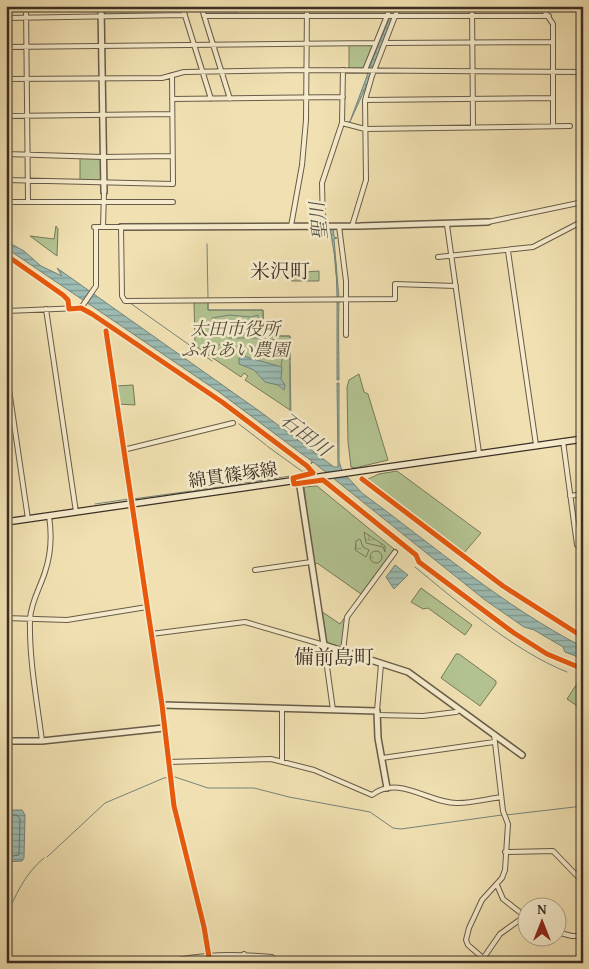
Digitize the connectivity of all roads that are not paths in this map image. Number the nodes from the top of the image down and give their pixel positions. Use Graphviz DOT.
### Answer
graph roads {
  1 [pos="26,6"];
  2 [pos="101,6"];
  3 [pos="182,6"];
  4 [pos="201,6"];
  5 [pos="306,6"];
  6 [pos="391,6"];
  7 [pos="400,6"];
  8 [pos="472,6"];
  9 [pos="541,6"];
  10 [pos="307,14"];
  11 [pos="185,15"];
  12 [pos="388,15"];
  13 [pos="395,15"];
  14 [pos="472,15"];
  15 [pos="204,16"];
  16 [pos="549,16"];
  17 [pos="6,18"];
  18 [pos="26,18"];
  19 [pos="102,18"];
  20 [pos="553,42"];
  21 [pos="376,43"];
  22 [pos="385,43"];
  23 [pos="472,43"];
  24 [pos="194,44"];
  25 [pos="213,44"];
  26 [pos="307,44"];
  27 [pos="102,46"];
  28 [pos="6,47"];
  29 [pos="26,47"];
  30 [pos="307,70"];
  31 [pos="343,70"];
  32 [pos="370,70"];
  33 [pos="472,70"];
  34 [pos="221,72"];
  35 [pos="554,72"];
  36 [pos="583,72"];
  37 [pos="203,74"];
  38 [pos="172,75"];
  39 [pos="102,78"];
  40 [pos="6,79"];
  41 [pos="26,79"];
  42 [pos="307,97"];
  43 [pos="343,97"];
  44 [pos="472,98"];
  45 [pos="553,98"];
  46 [pos="172,99"];
  47 [pos="230,99"];
  48 [pos="211,100"];
  49 [pos="365,100"];
  50 [pos="172,114"];
  51 [pos="103,115"];
  52 [pos="6,116"];
  53 [pos="27,116"];
  54 [pos="344,123"];
  55 [pos="472,126"];
  56 [pos="553,126"];
  57 [pos="570,126"];
  58 [pos="364,129"];
  59 [pos="6,154"];
  60 [pos="27,155"];
  61 [pos="172,156"];
  62 [pos="103,157"];
  63 [pos="6,180"];
  64 [pos="28,180"];
  65 [pos="103,182"];
  66 [pos="104,192"];
  67 [pos="28,201"];
  68 [pos="6,202"];
  69 [pos="104,202"];
  70 [pos="173,202"];
  71 [pos="583,202"];
  72 [pos="583,221"];
  73 [pos="488,222"];
  74 [pos="447,225"];
  75 [pos="291,226"];
  76 [pos="324,226"];
  77 [pos="338,226"];
  78 [pos="352,226"];
  79 [pos="103,227"];
  80 [pos="121,227"];
  81 [pos="508,250"];
  82 [pos="452,256"];
  83 [pos="438,257"];
  84 [pos="456,286"];
  85 [pos="345,299"];
  86 [pos="46,309"];
  87 [pos="6,311"];
  88 [pos="106,331"];
  89 [pos="346,335"];
  90 [pos="6,369"];
  91 [pos="233,423"];
  92 [pos="583,439"];
  93 [pos="563,442"];
  94 [pos="536,445"];
  95 [pos="123,450"];
  96 [pos="479,453"];
  97 [pos="299,480"];
  98 [pos="583,494"];
  99 [pos="570,496"];
  100 [pos="131,504"];
  101 [pos="76,512"];
  102 [pos="49,516"];
  103 [pos="28,519"];
  104 [pos="6,522"];
  105 [pos="583,546"];
  106 [pos="395,552"];
  107 [pos="311,562"];
  108 [pos="255,570"];
  109 [pos="147,607"];
  110 [pos="6,618"];
  111 [pos="30,619"];
  112 [pos="150,634"];
  113 [pos="324,646"];
  114 [pos="343,651"];
  115 [pos="381,664"];
  116 [pos="162,706"];
  117 [pos="282,709"];
  118 [pos="332,710"];
  119 [pos="459,710"];
  120 [pos="377,713"];
  121 [pos="164,728"];
  122 [pos="494,734"];
  123 [pos="6,740"];
  124 [pos="42,741"];
  125 [pos="494,742"];
  126 [pos="522,755"];
  127 [pos="382,758"];
  128 [pos="168,762"];
  129 [pos="282,762"];
  130 [pos="386,788"];
  131 [pos="501,797"];
  132 [pos="505,852"];
  133 [pos="583,882"];
  134 [pos="498,885"];
  135 [pos="516,909"];
  136 [pos="516,923"];
  137 [pos="566,934"];
  138 [pos="583,936"];
  139 [pos="244,954"];
  140 [pos="209,955"];
  141 [pos="483,958"];
  142 [pos="166,963"];
  143 [pos="210,963"];
  144 [pos="242,963"];
  145 [pos="273,963"];
  146 [pos="480,963"];
  1 -- 18 [label="street"];
  2 -- 19 [label="street"];
  3 -- 11 [label="street"];
  4 -- 15 [label="street"];
  5 -- 10 [label="street"];
  6 -- 12 [label="street"];
  7 -- 13 [label="street"];
  8 -- 14 [label="street"];
  9 -- 16 [label="street"];
  10 -- 12 [label="street"];
  10 -- 15 [label="street"];
  10 -- 26 [label="street"];
  11 -- 19 [label="street"];
  11 -- 24 [label="street"];
  12 -- 13 [label="street"];
  12 -- 21 [label="street"];
  13 -- 14 [label="street"];
  13 -- 22 [label="street"];
  14 -- 16 [label="street"];
  14 -- 23 [label="street"];
  15 -- 25 [label="street"];
  16 -- 20 [label="street"];
  17 -- 18 [label="street"];
  18 -- 19 [label="street"];
  18 -- 29 [label="street"];
  19 -- 27 [label="street"];
  20 -- 23 [label="street"];
  20 -- 35 [label="street"];
  21 -- 26 [label="street"];
  21 -- 32 [label="street"];
  22 -- 23 [label="street"];
  22 -- 32 [label="street"];
  23 -- 33 [label="street"];
  24 -- 25 [label="street"];
  24 -- 27 [label="street"];
  24 -- 37 [label="street"];
  25 -- 26 [label="street"];
  25 -- 34 [label="street"];
  26 -- 30 [label="street"];
  27 -- 29 [label="street"];
  27 -- 39 [label="street"];
  28 -- 29 [label="street"];
  29 -- 41 [label="street"];
  30 -- 31 [label="street"];
  30 -- 34 [label="street"];
  30 -- 42 [label="street"];
  31 -- 32 [label="street"];
  31 -- 43 [label="street"];
  32 -- 33 [label="street"];
  32 -- 49 [label="street"];
  33 -- 35 [label="street"];
  33 -- 44 [label="street"];
  34 -- 37 [label="street"];
  34 -- 47 [label="street"];
  35 -- 36 [label="street"];
  35 -- 45 [label="street"];
  37 -- 38 [label="street"];
  37 -- 48 [label="street"];
  38 -- 39 [label="street"];
  38 -- 46 [label="street"];
  39 -- 41 [label="street"];
  39 -- 51 [label="street"];
  40 -- 41 [label="street"];
  41 -- 53 [label="street"];
  42 -- 43 [label="street"];
  42 -- 47 [label="street"];
  42 -- 75 [label="street"];
  43 -- 54 [label="street"];
  44 -- 45 [label="street"];
  44 -- 49 [label="street"];
  44 -- 55 [label="street"];
  45 -- 56 [label="street"];
  46 -- 48 [label="street"];
  46 -- 50 [label="street"];
  47 -- 48 [label="street"];
  49 -- 58 [label="street"];
  50 -- 51 [label="street"];
  50 -- 61 [label="street"];
  51 -- 53 [label="street"];
  51 -- 62 [label="street"];
  52 -- 53 [label="street"];
  53 -- 60 [label="street"];
  54 -- 58 [label="street"];
  54 -- 76 [label="street"];
  55 -- 56 [label="street"];
  55 -- 58 [label="street"];
  56 -- 57 [label="street"];
  58 -- 78 [label="street"];
  59 -- 60 [label="street"];
  60 -- 62 [label="street"];
  60 -- 64 [label="street"];
  61 -- 62 [label="street"];
  61 -- 65 [label="street"];
  62 -- 65 [label="street"];
  63 -- 64 [label="street"];
  64 -- 65 [label="street"];
  64 -- 67 [label="street"];
  65 -- 66 [label="street"];
  66 -- 69 [label="street"];
  67 -- 68 [label="street"];
  67 -- 69 [label="street"];
  69 -- 70 [label="street"];
  69 -- 79 [label="street"];
  71 -- 73 [label="street"];
  72 -- 81 [label="street"];
  73 -- 74 [label="street"];
  74 -- 78 [label="street"];
  74 -- 82 [label="street"];
  75 -- 76 [label="street"];
  75 -- 80 [label="street"];
  76 -- 77 [label="street"];
  77 -- 78 [label="street"];
  77 -- 85 [label="street"];
  79 -- 80 [label="street"];
  79 -- 86 [label="street"];
  80 -- 85 [label="street"];
  81 -- 82 [label="street"];
  81 -- 94 [label="street"];
  82 -- 83 [label="street"];
  82 -- 84 [label="street"];
  84 -- 85 [label="street"];
  84 -- 96 [label="street"];
  85 -- 89 [label="street"];
  86 -- 87 [label="street"];
  86 -- 101 [label="street"];
  88 -- 95 [label="street"];
  90 -- 103 [label="street"];
  91 -- 95 [label="street"];
  92 -- 93 [label="main road, 綿貫篠塚線"];
  93 -- 94 [label="main road, 綿貫篠塚線"];
  93 -- 99 [label="street"];
  94 -- 96 [label="main road, 綿貫篠塚線"];
  95 -- 100 [label="street"];
  96 -- 97 [label="main road, 綿貫篠塚線"];
  97 -- 100 [label="main road, 綿貫篠塚線"];
  97 -- 107 [label="street"];
  98 -- 99 [label="street"];
  99 -- 105 [label="street"];
  100 -- 101 [label="main road, 綿貫篠塚線"];
  100 -- 109 [label="street"];
  101 -- 102 [label="main road, 綿貫篠塚線"];
  102 -- 103 [label="main road, 綿貫篠塚線"];
  102 -- 111 [label="street"];
  103 -- 104 [label="main road, 綿貫篠塚線"];
  106 -- 114 [label="street"];
  107 -- 108 [label="street"];
  107 -- 113 [label="street"];
  109 -- 111 [label="street"];
  109 -- 112 [label="street"];
  110 -- 111 [label="street"];
  111 -- 124 [label="street"];
  112 -- 113 [label="street"];
  112 -- 116 [label="street"];
  113 -- 114 [label="street"];
  113 -- 118 [label="street"];
  114 -- 115 [label="street"];
  115 -- 119 [label="street"];
  115 -- 120 [label="street"];
  116 -- 117 [label="street"];
  116 -- 121 [label="street"];
  117 -- 118 [label="street"];
  117 -- 129 [label="street"];
  118 -- 120 [label="street"];
  119 -- 120 [label="street"];
  119 -- 122 [label="street"];
  120 -- 127 [label="street"];
  121 -- 124 [label="street"];
  121 -- 128 [label="street"];
  122 -- 125 [label="street"];
  122 -- 126 [label="street"];
  123 -- 124 [label="street"];
  125 -- 127 [label="street"];
  125 -- 131 [label="street"];
  127 -- 130 [label="street"];
  128 -- 129 [label="street"];
  128 -- 140 [label="street"];
  129 -- 130 [label="street"];
  130 -- 131 [label="street"];
  131 -- 132 [label="street"];
  132 -- 133 [label="street"];
  132 -- 134 [label="street"];
  134 -- 135 [label="street"];
  134 -- 141 [label="street"];
  136 -- 141 [label="street"];
  137 -- 138 [label="street"];
  139 -- 140 [label="street"];
  139 -- 144 [label="street"];
  139 -- 145 [label="street"];
  140 -- 142 [label="street"];
  140 -- 143 [label="street"];
  141 -- 146 [label="street"];
}
